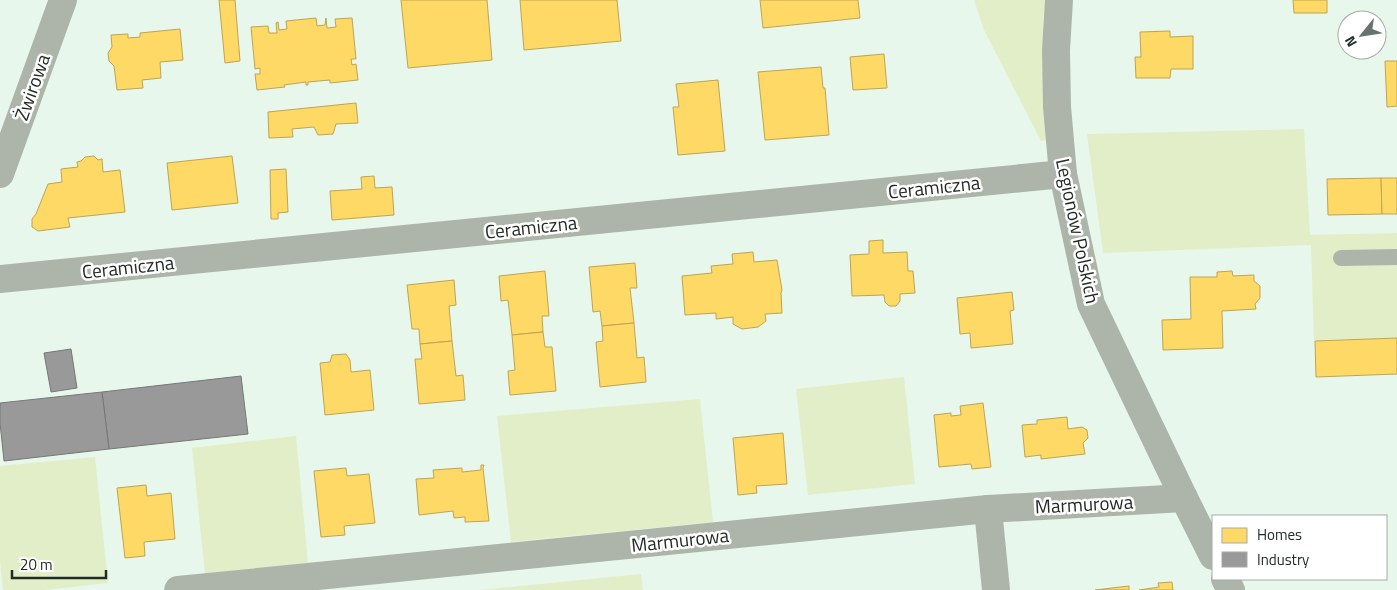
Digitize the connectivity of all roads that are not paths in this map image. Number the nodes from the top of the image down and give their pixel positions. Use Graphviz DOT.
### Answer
graph roads {
  1 [pos="63,0"];
  2 [pos="1059,0"];
  3 [pos="0,174"];
  4 [pos="1063,174"];
  5 [pos="1397,257"];
  6 [pos="1341,258"];
  7 [pos="0,279"];
  8 [pos="1184,498"];
  9 [pos="988,509"];
  10 [pos="1212,554"];
  11 [pos="178,590"];
  12 [pos="996,590"];
  1 -- 3 [label="street, Żwirowa"];
  2 -- 4 [label="street, Legionów Polskich"];
  4 -- 7 [label="street, Ceramiczna"];
  4 -- 8 [label="street, Legionów Polskich"];
  5 -- 6 [label="lane"];
  8 -- 9 [label="street, Marmurowa"];
  8 -- 10 [label="street, Legionów Polskich"];
  9 -- 11 [label="street, Marmurowa"];
  9 -- 12 [label="street"];
}
